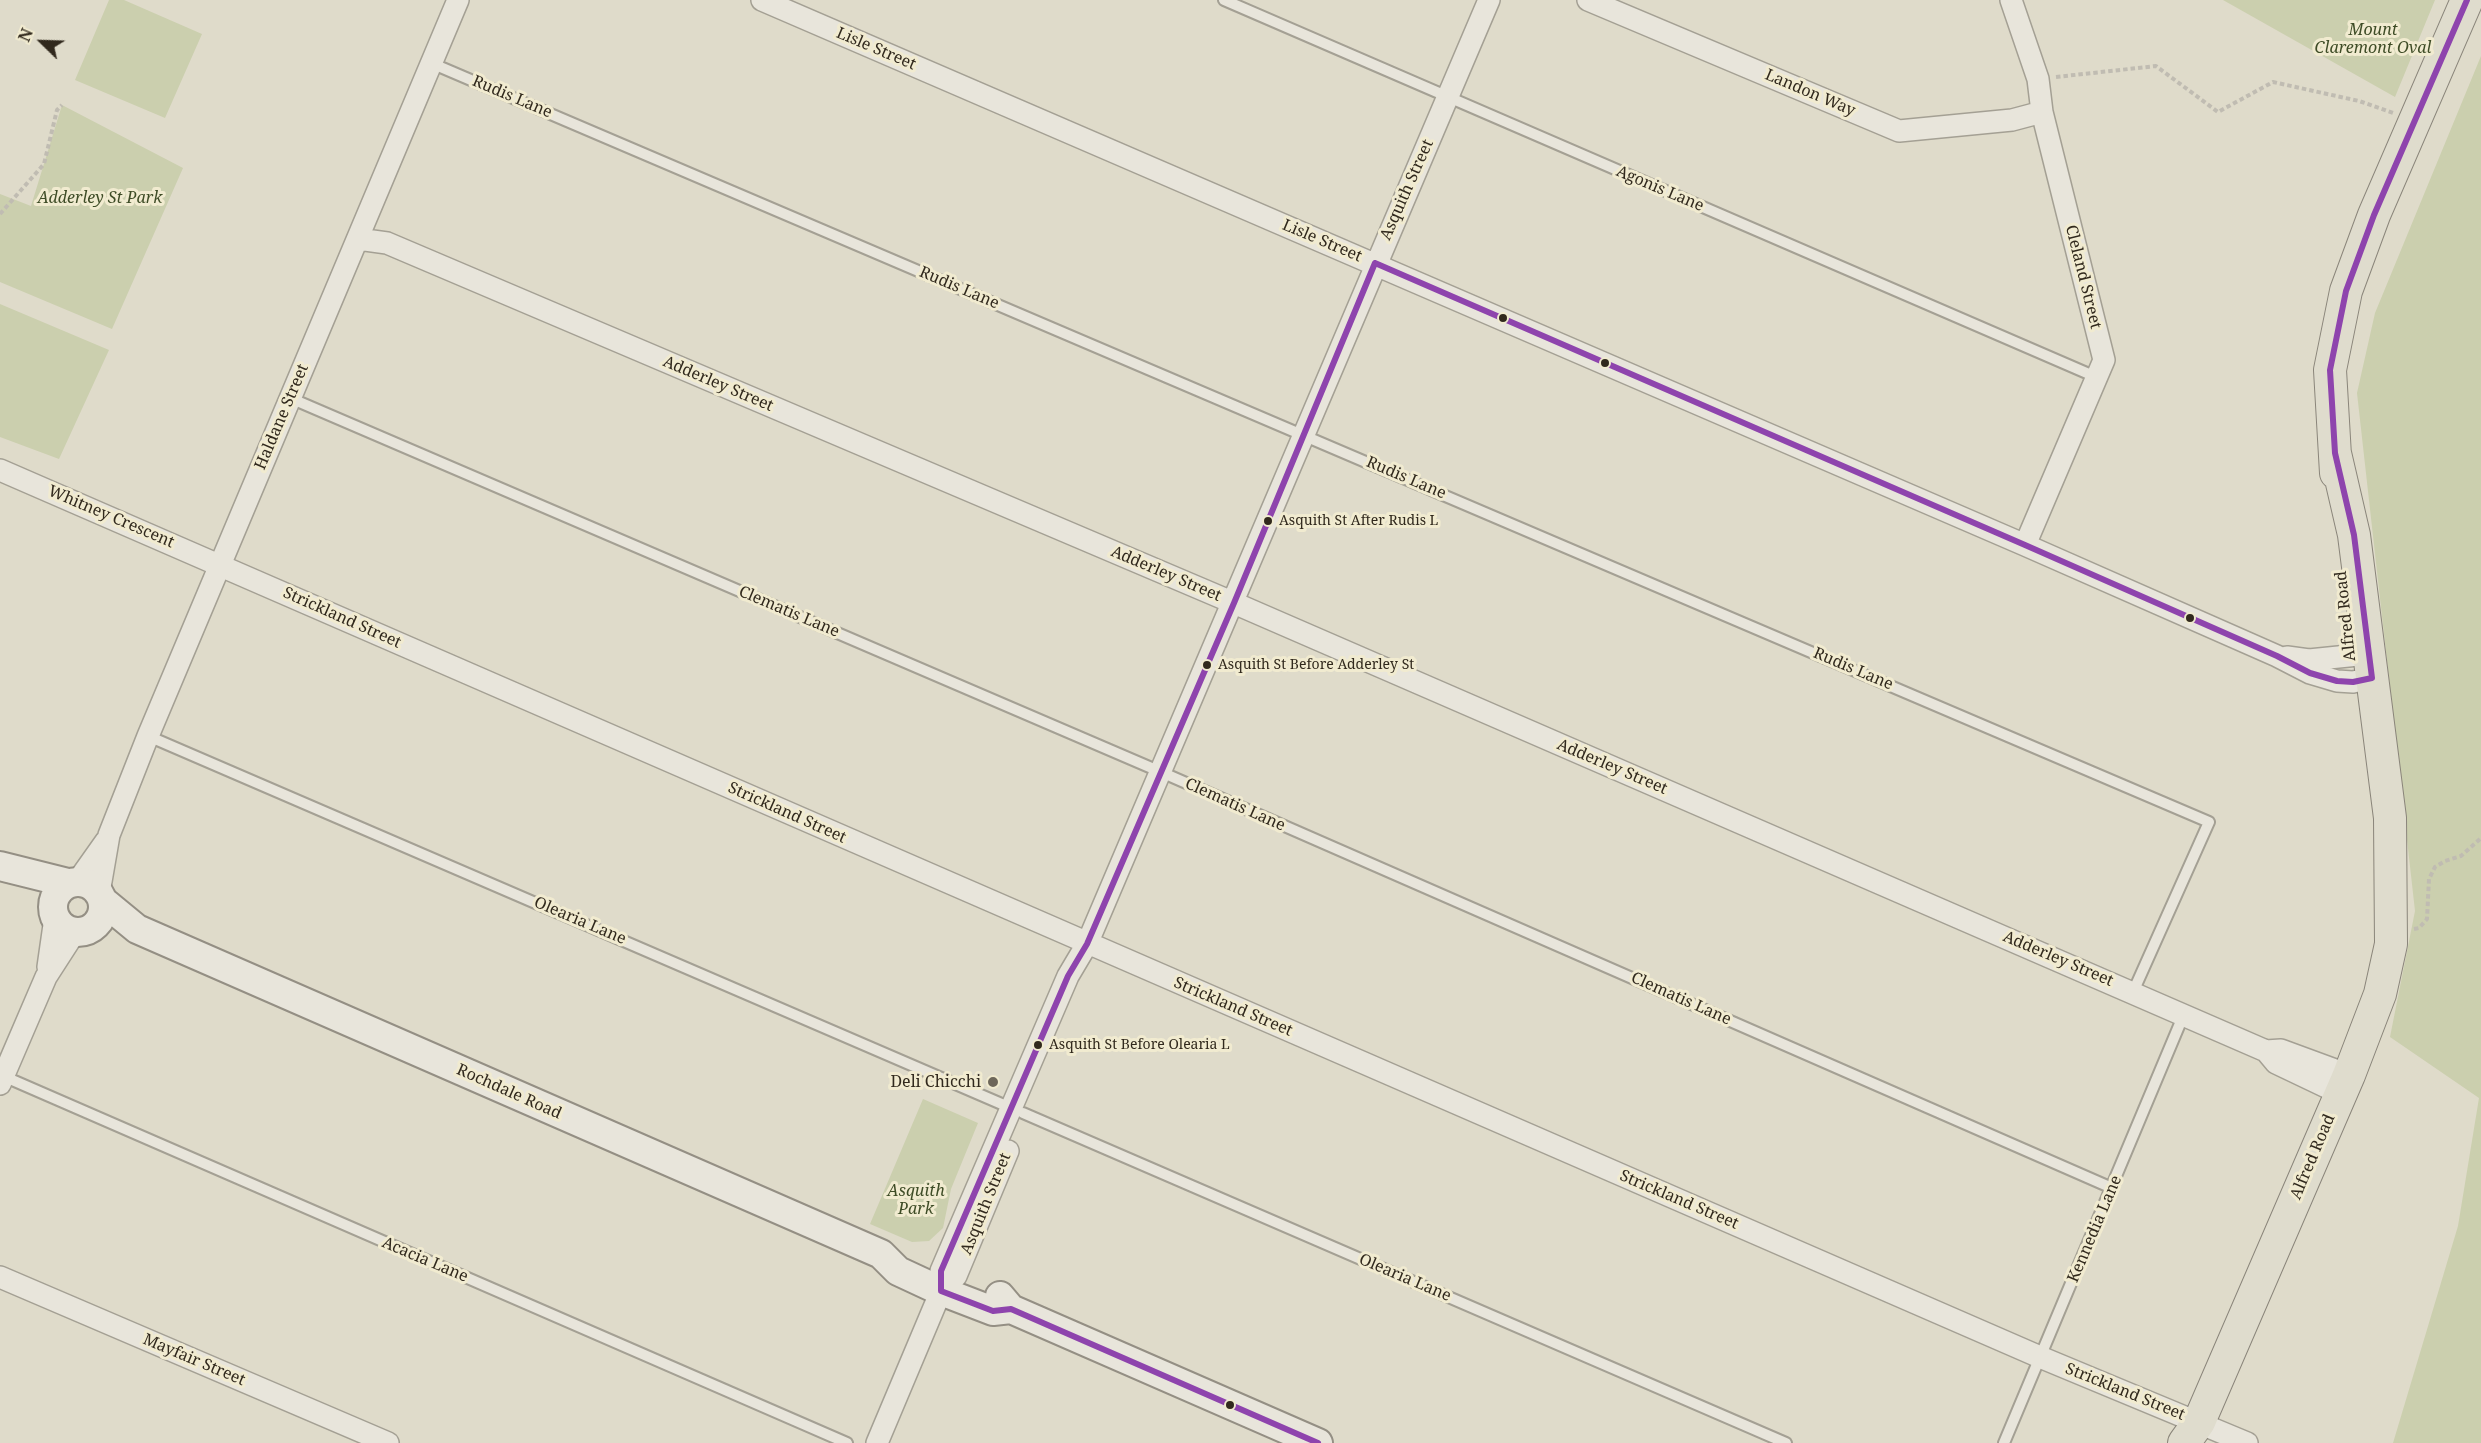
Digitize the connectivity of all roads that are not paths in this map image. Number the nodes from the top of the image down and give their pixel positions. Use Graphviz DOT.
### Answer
graph roads {
  1 [pos="458,0"];
  2 [pos="762,0"];
  3 [pos="1224,0"];
  4 [pos="1489,0"];
  5 [pos="1588,0"];
  6 [pos="2011,0"];
  7 [pos="2467,0"];
  8 [pos="1617,6"];
  9 [pos="431,63"];
  10 [pos="1447,98"];
  11 [pos="2042,112"];
  12 [pos="358,239"];
  13 [pos="1375,263"];
  14 [pos="2096,377"];
  15 [pos="290,398"];
  16 [pos="1304,434"];
  17 [pos="0,470"];
  18 [pos="2025,544"];
  19 [pos="221,565"];
  20 [pos="1234,603"];
  21 [pos="2361,667"];
  22 [pos="148,736"];
  23 [pos="1161,772"];
  24 [pos="5,868"];
  25 [pos="78,905"];
  26 [pos="1087,944"];
  27 [pos="2133,992"];
  28 [pos="2184,1014"];
  29 [pos="2,1080"];
  30 [pos="2345,1085"];
  31 [pos="1017,1111"];
  32 [pos="2112,1188"];
  33 [pos="0,1277"];
  34 [pos="946,1279"];
  35 [pos="2040,1357"];
  36 [pos="2193,1436"];
  37 [pos="388,1443"];
  38 [pos="847,1443"];
  39 [pos="877,1443"];
  40 [pos="1318,1443"];
  41 [pos="1786,1443"];
  42 [pos="2004,1443"];
  43 [pos="2247,1443"];
  1 -- 9 [label="street, Haldane Street"];
  2 -- 13 [label="street, Lisle Street"];
  3 -- 10 [label="lane, Agonis Lane"];
  4 -- 10 [label="street, Asquith Street"];
  5 -- 8 [label="street, Landon Way"];
  6 -- 11 [label="street, Cleland Street"];
  7 -- 21 [label="main road, Alfred Road"];
  8 -- 11 [label="street, Landon Way"];
  9 -- 12 [label="street, Haldane Street"];
  9 -- 16 [label="lane, Rudis Lane"];
  10 -- 13 [label="street, Asquith Street"];
  10 -- 14 [label="lane, Agonis Lane"];
  11 -- 14 [label="street, Cleland Street"];
  12 -- 15 [label="street, Haldane Street"];
  12 -- 20 [label="street, Adderley Street"];
  13 -- 16 [label="street, Asquith Street"];
  13 -- 18 [label="street, Lisle Street"];
  14 -- 18 [label="street, Cleland Street"];
  15 -- 19 [label="street, Haldane Street"];
  15 -- 23 [label="lane, Clematis Lane"];
  16 -- 20 [label="street, Asquith Street"];
  16 -- 27 [label="lane, Rudis Lane"];
  17 -- 19 [label="street, Whitney Crescent"];
  18 -- 21 [label="street, Lisle Street"];
  19 -- 22 [label="street, Haldane Street"];
  19 -- 26 [label="street, Strickland Street"];
  20 -- 23 [label="street, Asquith Street"];
  20 -- 27 [label="street, Adderley Street"];
  21 -- 30 [label="main road, Alfred Road"];
  22 -- 25 [label="street, Haldane Street"];
  22 -- 31 [label="lane, Olearia Lane"];
  23 -- 26 [label="street, Asquith Street"];
  23 -- 32 [label="lane, Clematis Lane"];
  24 -- 25 [label="main road"];
  25 -- 29 [label="street, Haldane Street"];
  25 -- 34 [label="main road, Rochdale Road"];
  26 -- 31 [label="street, Asquith Street"];
  26 -- 35 [label="street, Strickland Street"];
  27 -- 28 [label="street, Adderley Street"];
  28 -- 30 [label="street, Adderley Street"];
  28 -- 32 [label="lane, Kennedia Lane"];
  29 -- 38 [label="lane, Acacia Lane"];
  30 -- 36 [label="main road, Alfred Road"];
  31 -- 34 [label="street, Asquith Street"];
  31 -- 41 [label="lane, Olearia Lane"];
  32 -- 35 [label="lane, Kennedia Lane"];
  33 -- 37 [label="street, Mayfair Street"];
  34 -- 39 [label="street, Asquith Street"];
  34 -- 40 [label="main road, Rochdale Road"];
  35 -- 36 [label="street, Strickland Street"];
  35 -- 42 [label="lane, Kennedia Lane"];
  36 -- 43 [label="street, Strickland Street"];
}
